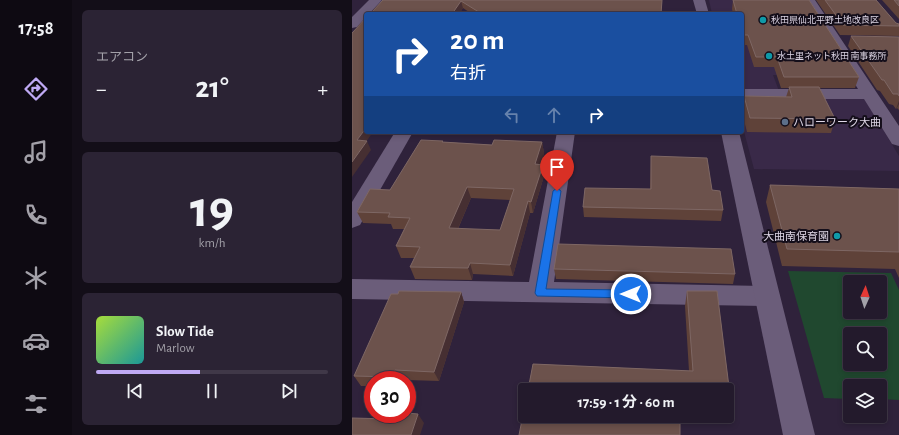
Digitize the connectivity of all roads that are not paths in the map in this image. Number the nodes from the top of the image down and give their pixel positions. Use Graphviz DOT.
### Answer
graph roads {
  1 [pos="376,0"];
  2 [pos="699,0"];
  3 [pos="809,0"];
  4 [pos="365,12"];
  5 [pos="702,12"];
  6 [pos="364,13"];
  7 [pos="357,21"];
  8 [pos="835,40"];
  9 [pos="851,40"];
  10 [pos="744,94"];
  11 [pos="869,94"];
  12 [pos="403,134"];
  13 [pos="566,134"];
  14 [pos="730,134"];
  15 [pos="898,136"];
  16 [pos="352,220"];
  17 [pos="352,289"];
  18 [pos="540,293"];
  19 [pos="767,296"];
  20 [pos="799,435"];
  1 -- 4 [label="street"];
  2 -- 5 [label="street"];
  3 -- 8 [label="street"];
  6 -- 7 [label="street"];
  8 -- 9 [label="street"];
  8 -- 11 [label="street"];
  10 -- 11 [label="street"];
  11 -- 15 [label="street"];
  12 -- 16 [label="street"];
  13 -- 18 [label="street"];
  14 -- 19 [label="street"];
  17 -- 18 [label="street"];
  18 -- 19 [label="street"];
  19 -- 20 [label="street"];
}
